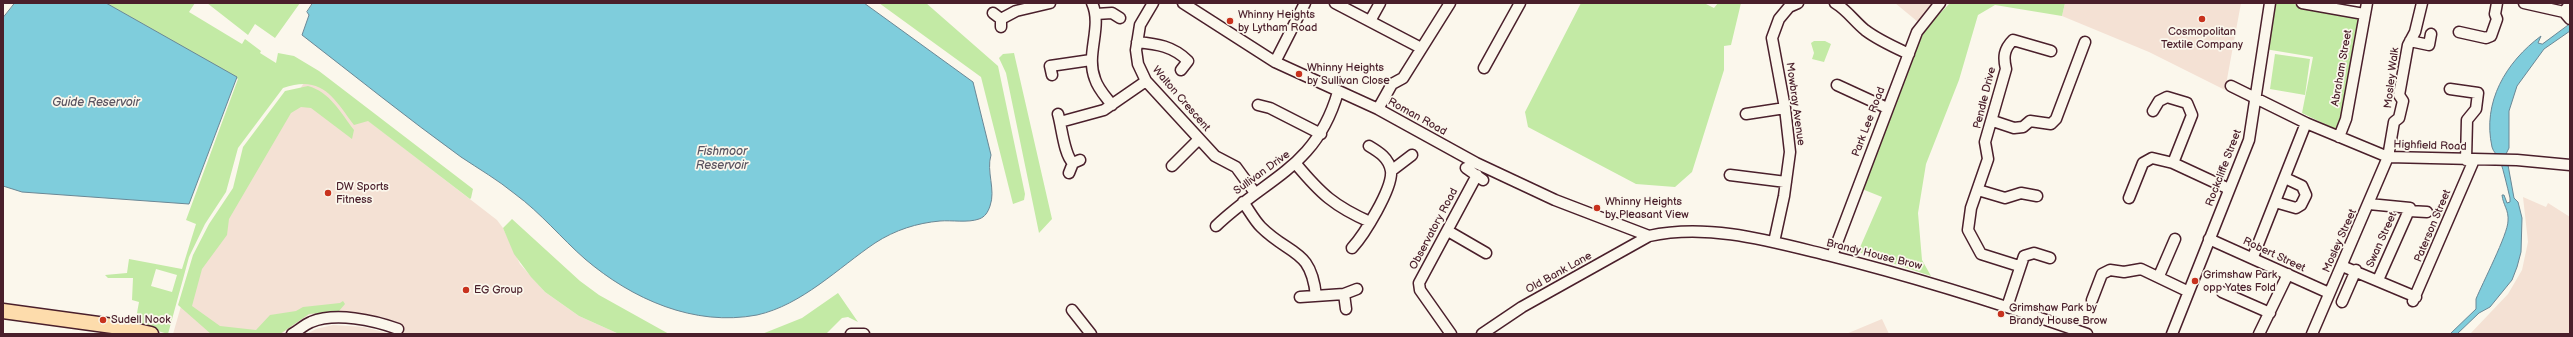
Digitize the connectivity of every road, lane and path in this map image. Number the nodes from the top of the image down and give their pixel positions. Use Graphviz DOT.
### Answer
graph roads {
  1 [pos="1050,3"];
  2 [pos="1092,3"];
  3 [pos="1153,3"];
  4 [pos="1183,3"];
  5 [pos="1305,3"];
  6 [pos="1335,3"];
  7 [pos="1380,3"];
  8 [pos="1450,3"];
  9 [pos="1520,3"];
  10 [pos="1798,3"];
  11 [pos="1835,3"];
  12 [pos="1940,3"];
  13 [pos="2270,3"];
  14 [pos="2302,3"];
  15 [pos="2367,3"];
  16 [pos="2422,3"];
  17 [pos="2498,3"];
  18 [pos="2524,3"];
  19 [pos="2567,12"];
  20 [pos="1096,14"];
  21 [pos="2364,14"];
  22 [pos="1120,18"];
  23 [pos="998,20"];
  24 [pos="1370,21"];
  25 [pos="2458,32"];
  26 [pos="2433,33"];
  27 [pos="2413,36"];
  28 [pos="1137,42"];
  29 [pos="2085,42"];
  30 [pos="1422,48"];
  31 [pos="2051,51"];
  32 [pos="1909,54"];
  33 [pos="1091,60"];
  34 [pos="1275,62"];
  35 [pos="1484,68"];
  36 [pos="1181,70"];
  37 [pos="1052,75"];
  38 [pos="1146,81"];
  39 [pos="1837,85"];
  40 [pos="2231,86"];
  41 [pos="2450,89"];
  42 [pos="1338,92"];
  43 [pos="2256,100"];
  44 [pos="1112,105"];
  45 [pos="1258,105"];
  46 [pos="1785,108"];
  47 [pos="1887,108"];
  48 [pos="1378,109"];
  49 [pos="2153,111"];
  50 [pos="1746,114"];
  51 [pos="1993,121"];
  52 [pos="2306,123"];
  53 [pos="1321,134"];
  54 [pos="2339,136"];
  55 [pos="1199,139"];
  56 [pos="1369,146"];
  57 [pos="1412,155"];
  58 [pos="2388,157"];
  59 [pos="2470,160"];
  60 [pos="2174,163"];
  61 [pos="1296,164"];
  62 [pos="2570,165"];
  63 [pos="1172,166"];
  64 [pos="1466,168"];
  65 [pos="1391,171"];
  66 [pos="1069,173"];
  67 [pos="1730,175"];
  68 [pos="2285,178"];
  69 [pos="1786,182"];
  70 [pos="2229,188"];
  71 [pos="1978,190"];
  72 [pos="1255,193"];
  73 [pos="2037,196"];
  74 [pos="2129,198"];
  75 [pos="1243,202"];
  76 [pos="2275,202"];
  77 [pos="2369,204"];
  78 [pos="2409,209"];
  79 [pos="2427,212"];
  80 [pos="1370,222"];
  81 [pos="1216,226"];
  82 [pos="1448,231"];
  83 [pos="1649,236"];
  84 [pos="2175,239"];
  85 [pos="2209,239"];
  86 [pos="1774,242"];
  87 [pos="1352,248"];
  88 [pos="1486,253"];
  89 [pos="1832,256"];
  90 [pos="2253,257"];
  91 [pos="2050,258"];
  92 [pos="2019,266"];
  93 [pos="2342,266"];
  94 [pos="2356,270"];
  95 [pos="2288,274"];
  96 [pos="2159,276"];
  97 [pos="2378,280"];
  98 [pos="1357,289"];
  99 [pos="2187,291"];
  100 [pos="2222,292"];
  101 [pos="2329,293"];
  102 [pos="1344,294"];
  103 [pos="1316,296"];
  104 [pos="1300,298"];
  105 [pos="2092,300"];
  106 [pos="2342,302"];
  107 [pos="2007,307"];
  108 [pos="1346,309"];
  109 [pos="1072,310"];
  110 [pos="5,313"];
  111 [pos="2270,313"];
  112 [pos="398,329"];
  113 [pos="151,334"];
  114 [pos="294,334"];
  115 [pos="851,334"];
  116 [pos="864,334"];
  117 [pos="1091,334"];
  118 [pos="1452,334"];
  119 [pos="1482,334"];
  120 [pos="2087,334"];
  121 [pos="2172,334"];
  122 [pos="2259,334"];
  123 [pos="2312,334"];
  1 -- 23 [label="street"];
  2 -- 20 [label="street"];
  3 -- 28 [label="street, Walton Crescent"];
  4 -- 34 [label="street, Roman Road"];
  5 -- 34 [label="street"];
  6 -- 24 [label="street"];
  7 -- 24 [label="street"];
  8 -- 30 [label="street"];
  9 -- 35 [label="street"];
  10 -- 46 [label="street, Mowbray Avenue"];
  11 -- 32 [label="street"];
  12 -- 32 [label="street, Park Lee Road"];
  13 -- 43 [label="street, Rockcliffe Street"];
  14 -- 21 [label="street"];
  15 -- 21 [label="street, Abraham Street"];
  16 -- 27 [label="street, Mosley Walk"];
  17 -- 25 [label="street"];
  18 -- 19 [label="street"];
  20 -- 22 [label="street"];
  20 -- 33 [label="street"];
  21 -- 54 [label="street, Abraham Street"];
  24 -- 30 [label="street"];
  26 -- 27 [label="street"];
  27 -- 58 [label="street, Mosley Walk"];
  28 -- 36 [label="street"];
  28 -- 38 [label="street, Walton Crescent"];
  29 -- 51 [label="street"];
  30 -- 48 [label="street"];
  31 -- 51 [label="street, Pendle Drive"];
  32 -- 47 [label="street, Park Lee Road"];
  33 -- 37 [label="street"];
  33 -- 44 [label="street"];
  34 -- 42 [label="street, Roman Road"];
  38 -- 44 [label="street"];
  38 -- 55 [label="street, Walton Crescent"];
  39 -- 47 [label="street"];
  40 -- 43 [label="street, Highfield Road"];
  41 -- 59 [label="street"];
  42 -- 48 [label="street, Roman Road"];
  42 -- 53 [label="street, Sullivan Drive"];
  43 -- 52 [label="street, Highfield Road"];
  43 -- 70 [label="street, Rockcliffe Street"];
  44 -- 66 [label="street"];
  45 -- 53 [label="street"];
  46 -- 50 [label="street"];
  46 -- 69 [label="street, Mowbray Avenue"];
  47 -- 89 [label="street, Park Lee Road"];
  48 -- 83 [label="street, Roman Road"];
  49 -- 60 [label="street"];
  51 -- 71 [label="street, Pendle Drive"];
  52 -- 54 [label="street, Highfield Road"];
  52 -- 68 [label="street"];
  53 -- 61 [label="street, Sullivan Drive"];
  54 -- 58 [label="street, Highfield Road"];
  55 -- 63 [label="street"];
  55 -- 72 [label="street, Walton Crescent"];
  56 -- 65 [label="street"];
  57 -- 65 [label="street"];
  58 -- 59 [label="street, Highfield Road"];
  58 -- 77 [label="street, Mosley Street"];
  59 -- 62 [label="street, Highfield Road"];
  59 -- 97 [label="street, Paterson Street"];
  60 -- 70 [label="street"];
  60 -- 74 [label="street"];
  61 -- 72 [label="street, Sullivan Drive"];
  61 -- 80 [label="street"];
  64 -- 82 [label="street, Observatory Road"];
  65 -- 80 [label="street"];
  67 -- 69 [label="street"];
  68 -- 76 [label="street"];
  68 -- 76 [label="street"];
  69 -- 86 [label="street, Mowbray Avenue"];
  70 -- 85 [label="street, Rockcliffe Street"];
  71 -- 73 [label="street"];
  71 -- 92 [label="street, Pendle Drive"];
  72 -- 75 [label="street, Sullivan Drive"];
  75 -- 81 [label="street, Sullivan Drive"];
  75 -- 103 [label="street"];
  76 -- 90 [label="street"];
  77 -- 78 [label="street"];
  77 -- 93 [label="street, Mosley Street"];
  78 -- 79 [label="street, Swan Street"];
  78 -- 97 [label="street, Swan Street"];
  80 -- 87 [label="street"];
  82 -- 88 [label="street"];
  82 -- 118 [label="street, Observatory Road"];
  83 -- 86 [label="street, Brandy House Brow"];
  83 -- 119 [label="street, Old Bank Lane"];
  84 -- 96 [label="street"];
  85 -- 90 [label="street, Robert Street"];
  85 -- 99 [label="street, Rockcliffe Street"];
  86 -- 89 [label="street, Brandy House Brow"];
  89 -- 107 [label="street, Brandy House Brow"];
  90 -- 95 [label="street, Robert Street"];
  91 -- 92 [label="street"];
  92 -- 107 [label="street"];
  93 -- 94 [label="street"];
  93 -- 101 [label="street, Mosley Street"];
  94 -- 97 [label="street"];
  94 -- 106 [label="street"];
  95 -- 101 [label="street, Robert Street"];
  95 -- 111 [label="street"];
  96 -- 99 [label="street"];
  96 -- 105 [label="street"];
  98 -- 102 [label="street"];
  99 -- 121 [label="street, Rockcliffe Street"];
  100 -- 111 [label="street"];
  101 -- 123 [label="street, Mosley Street"];
  102 -- 103 [label="street"];
  102 -- 108 [label="street"];
  103 -- 104 [label="street"];
  107 -- 120 [label="street, Brandy House Brow"];
  109 -- 117 [label="street"];
  110 -- 113 [label="highway"];
  111 -- 122 [label="street"];
  112 -- 114 [label="street"];
  115 -- 116 [label="street"];
}
